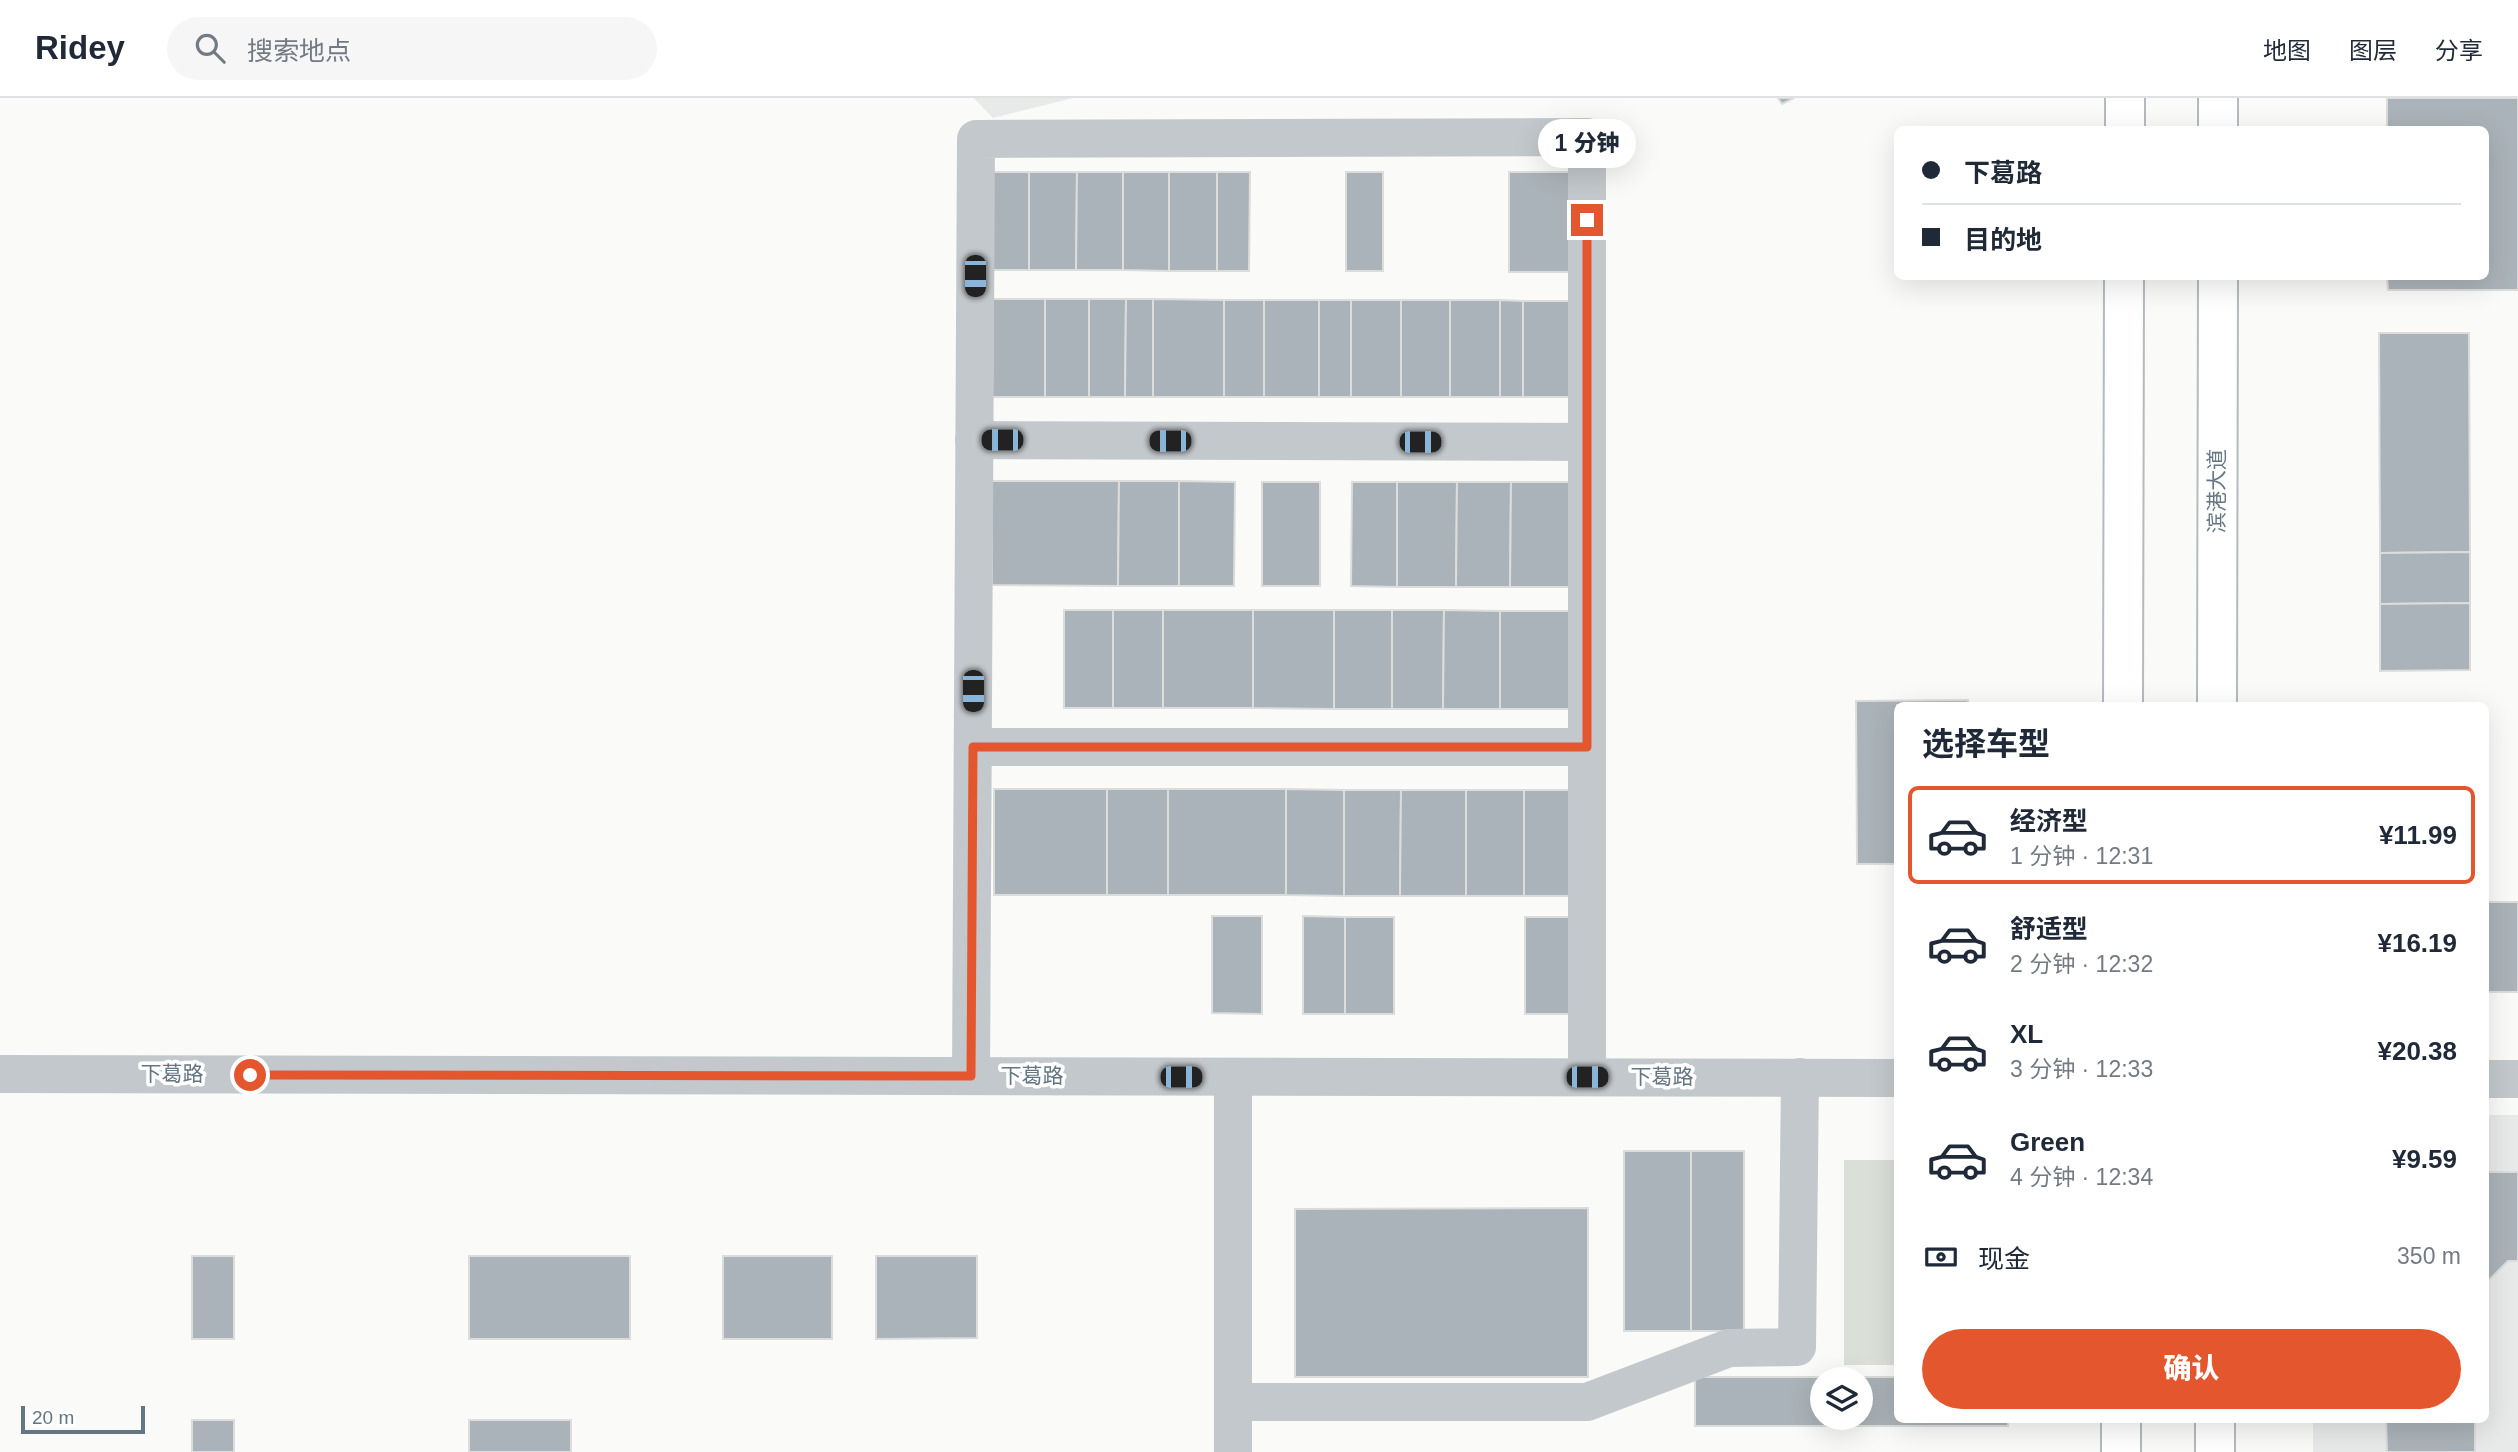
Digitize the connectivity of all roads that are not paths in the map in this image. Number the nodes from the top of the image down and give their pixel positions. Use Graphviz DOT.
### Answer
graph roads {
  1 [pos="2125,98"];
  2 [pos="2218,98"];
  3 [pos="2125,126"];
  4 [pos="2218,126"];
  5 [pos="2124,280"];
  6 [pos="2218,280"];
  7 [pos="974,440"];
  8 [pos="1587,442"];
  9 [pos="2123,702"];
  10 [pos="2217,702"];
  11 [pos="973,747"];
  12 [pos="1587,747"];
  13 [pos="0,1074"];
  14 [pos="971,1076"];
  15 [pos="1233,1077"];
  16 [pos="1587,1077"];
  17 [pos="1800,1077"];
  18 [pos="1894,1078"];
  19 [pos="2489,1079"];
  20 [pos="2518,1079"];
  21 [pos="1233,1402"];
  22 [pos="2121,1423"];
  23 [pos="2215,1423"];
  24 [pos="1233,1452"];
  25 [pos="2121,1452"];
  26 [pos="2215,1452"];
  1 -- 3 [label="main road"];
  2 -- 4 [label="main road"];
  5 -- 9 [label="main road"];
  6 -- 10 [label="main road, 滨港大道"];
  7 -- 8 [label="street"];
  7 -- 8 [label="street"];
  7 -- 11 [label="street"];
  8 -- 12 [label="street"];
  11 -- 12 [label="street"];
  11 -- 14 [label="street"];
  12 -- 16 [label="street"];
  13 -- 14 [label="street, 下葛路"];
  14 -- 15 [label="street, 下葛路"];
  15 -- 16 [label="street, 下葛路"];
  15 -- 21 [label="street"];
  16 -- 17 [label="street, 下葛路"];
  17 -- 18 [label="street, 下葛路"];
  17 -- 21 [label="street"];
  19 -- 20 [label="street"];
  21 -- 24 [label="street"];
  22 -- 25 [label="main road"];
  23 -- 26 [label="main road"];
}
